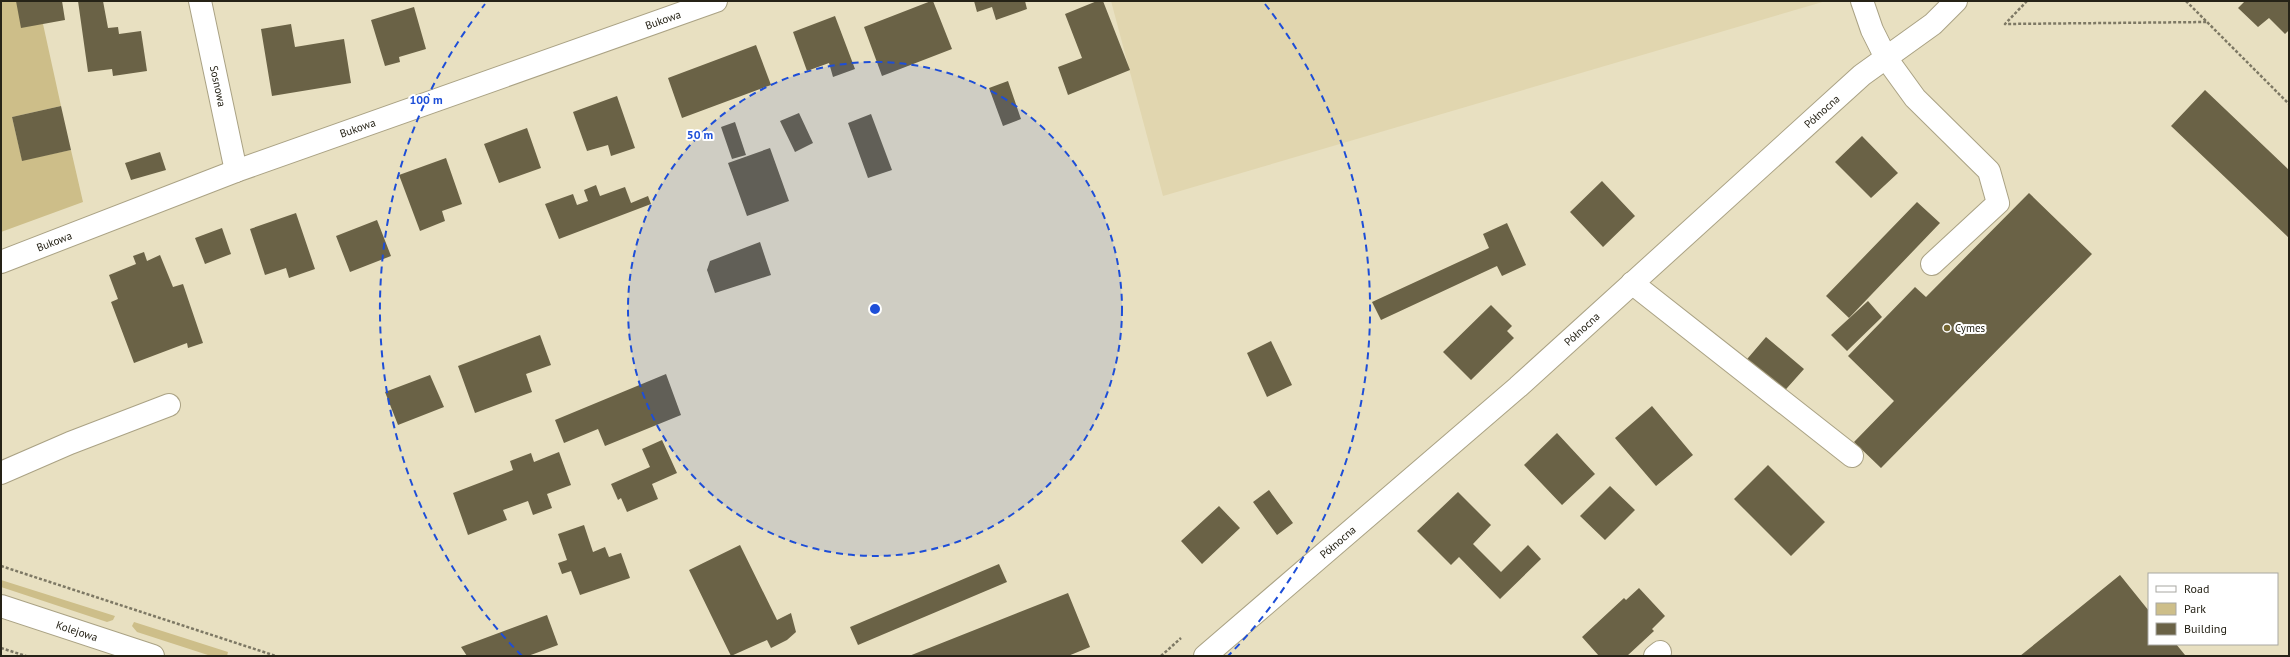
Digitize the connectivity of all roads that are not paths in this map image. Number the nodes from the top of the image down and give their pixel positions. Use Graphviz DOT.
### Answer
graph roads {
  1 [pos="200,1"];
  2 [pos="716,1"];
  3 [pos="1862,1"];
  4 [pos="1956,1"];
  5 [pos="672,9"];
  6 [pos="1886,58"];
  7 [pos="236,171"];
  8 [pos="1,262"];
  9 [pos="1932,264"];
  10 [pos="1632,283"];
  11 [pos="169,405"];
  12 [pos="1852,456"];
  13 [pos="1,473"];
  14 [pos="1,606"];
  15 [pos="153,656"];
  16 [pos="1205,656"];
  1 -- 7 [label="street, Sosnowa"];
  2 -- 5 [label="street, Bukowa"];
  3 -- 6 [label="street"];
  4 -- 6 [label="street, Północna"];
  5 -- 7 [label="street, Bukowa"];
  6 -- 9 [label="street"];
  6 -- 10 [label="street, Północna"];
  7 -- 8 [label="street, Bukowa"];
  10 -- 12 [label="street"];
  10 -- 16 [label="street, Północna"];
  11 -- 13 [label="street"];
  14 -- 15 [label="street, Kolejowa"];
}
